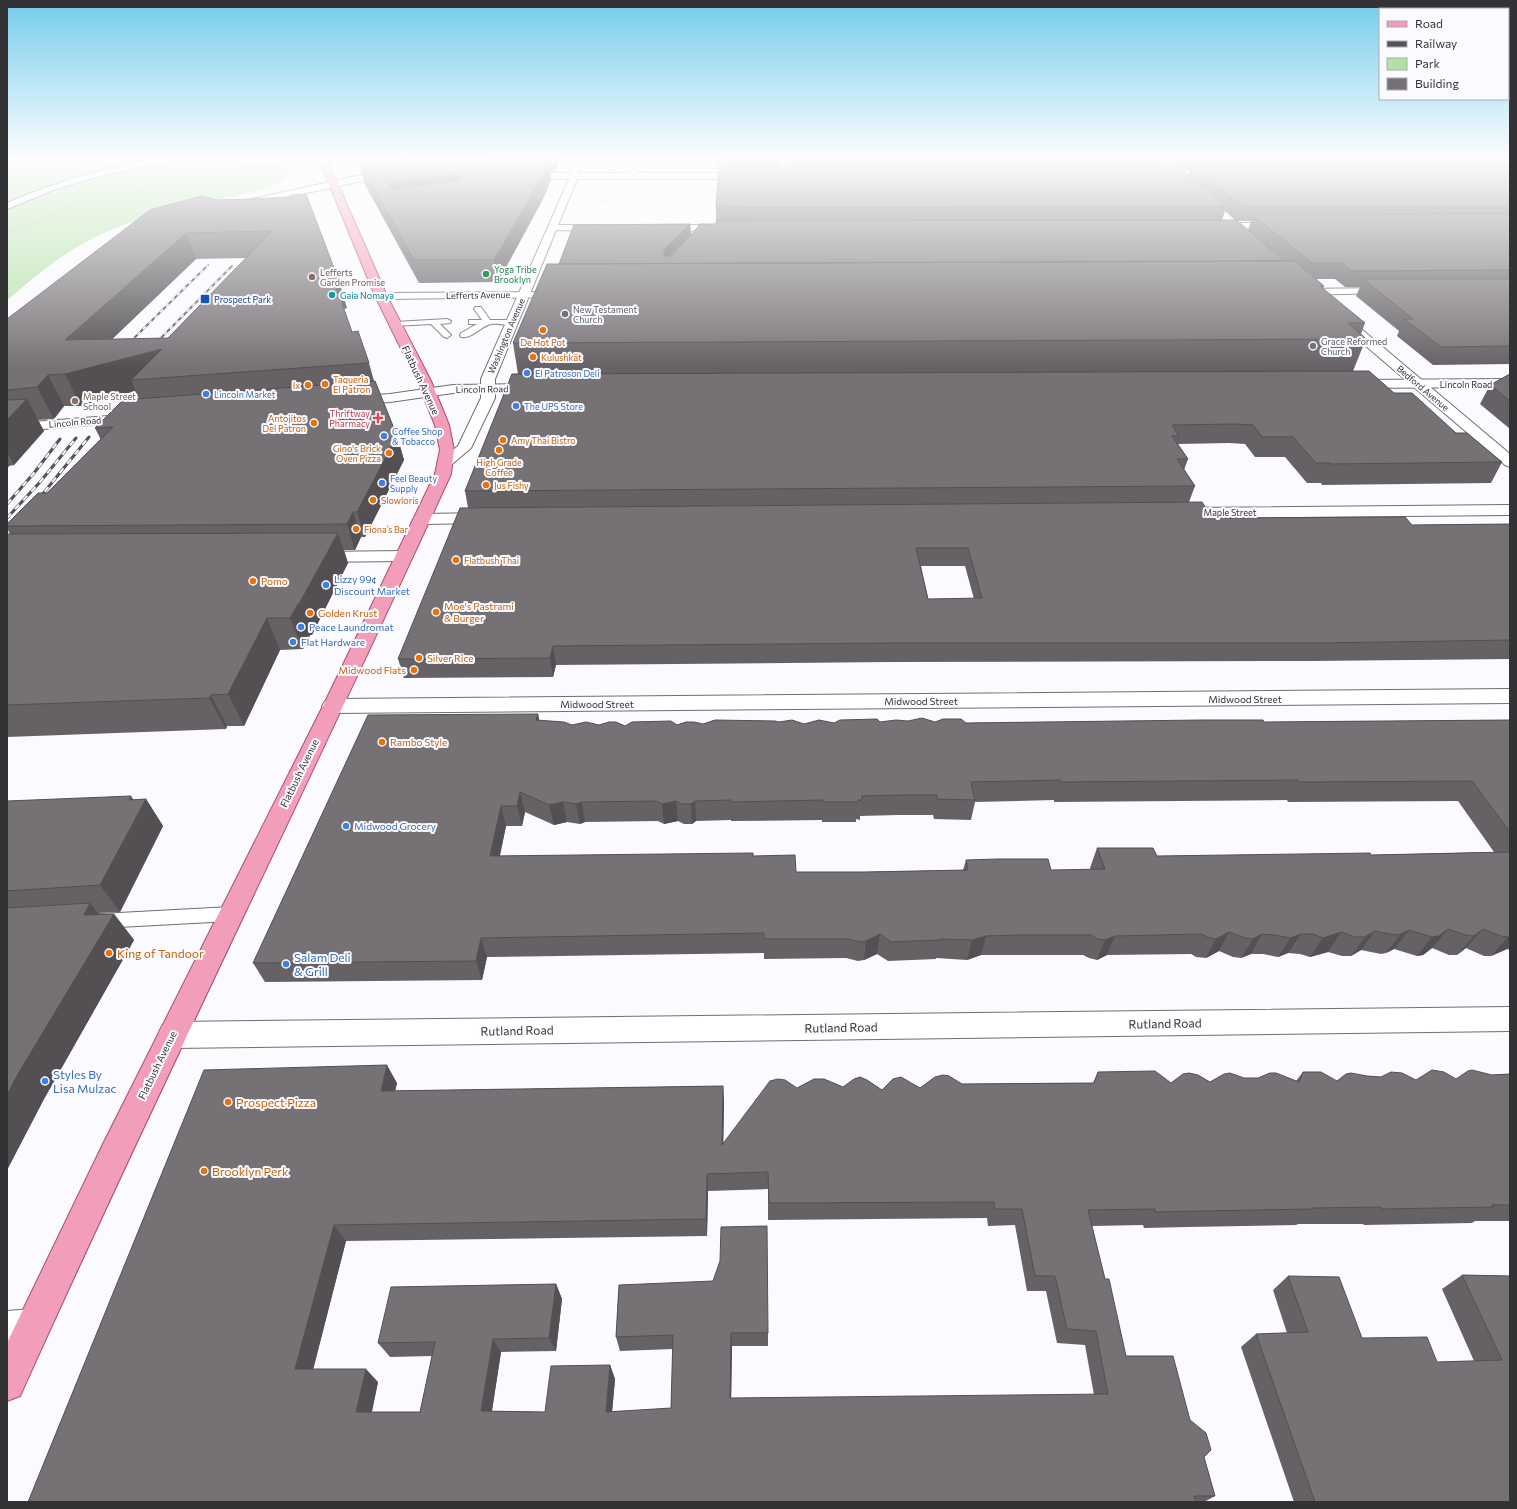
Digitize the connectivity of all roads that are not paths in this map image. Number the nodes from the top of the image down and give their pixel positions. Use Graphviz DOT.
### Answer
graph roads {
  1 [pos="352,227"];
  2 [pos="1237,227"];
  3 [pos="552,228"];
  4 [pos="612,228"];
  5 [pos="650,228"];
  6 [pos="735,228"];
  7 [pos="1246,236"];
  8 [pos="1296,279"];
  9 [pos="1402,291"];
  10 [pos="1288,292"];
  11 [pos="1311,292"];
  12 [pos="523,295"];
  13 [pos="578,295"];
  14 [pos="381,296"];
  15 [pos="476,311"];
  16 [pos="433,322"];
  17 [pos="472,322"];
  18 [pos="488,322"];
  19 [pos="512,322"];
  20 [pos="395,324"];
  21 [pos="465,332"];
  22 [pos="1510,383"];
  23 [pos="1337,384"];
  24 [pos="1418,384"];
  25 [pos="487,388"];
  26 [pos="549,388"];
  27 [pos="428,392"];
  28 [pos="343,401"];
  29 [pos="148,416"];
  30 [pos="7,428"];
  31 [pos="1510,462"];
  32 [pos="445,463"];
  33 [pos="1510,510"];
  34 [pos="1167,513"];
  35 [pos="422,518"];
  36 [pos="496,518"];
  37 [pos="404,556"];
  38 [pos="304,557"];
  39 [pos="1510,696"];
  40 [pos="332,706"];
  41 [pos="231,914"];
  42 [pos="84,922"];
  43 [pos="1510,1019"];
  44 [pos="172,1034"];
  45 [pos="20,1328"];
  46 [pos="7,1383"];
  1 -- 14 [label="main road, Flatbush Avenue"];
  2 -- 7 [label="street"];
  3 -- 4 [label="street"];
  3 -- 12 [label="street, Washington Avenue"];
  5 -- 6 [label="street"];
  8 -- 11 [label="street, Bedford Avenue"];
  9 -- 11 [label="street"];
  10 -- 11 [label="street"];
  11 -- 24 [label="street, Bedford Avenue"];
  12 -- 13 [label="street, Lefferts Avenue"];
  12 -- 14 [label="street, Lefferts Avenue"];
  12 -- 19 [label="street, Washington Avenue"];
  14 -- 20 [label="main road, Flatbush Avenue"];
  15 -- 18 [label="lane"];
  16 -- 16 [label="lane"];
  16 -- 20 [label="lane"];
  17 -- 18 [label="lane"];
  18 -- 19 [label="lane"];
  18 -- 21 [label="lane"];
  19 -- 25 [label="street, Washington Avenue"];
  20 -- 27 [label="main road, Flatbush Avenue"];
  22 -- 24 [label="street, Lincoln Road"];
  23 -- 24 [label="street, Lincoln Road"];
  24 -- 31 [label="street, Bedford Avenue"];
  25 -- 26 [label="street, Lincoln Road"];
  25 -- 27 [label="street, Lincoln Road"];
  25 -- 32 [label="street, Washington Avenue"];
  27 -- 28 [label="street, Lincoln Road"];
  27 -- 32 [label="main road, Flatbush Avenue"];
  29 -- 30 [label="street, Lincoln Road"];
  32 -- 35 [label="main road, Flatbush Avenue"];
  33 -- 34 [label="street, Maple Street"];
  35 -- 36 [label="street"];
  35 -- 37 [label="main road, Flatbush Avenue"];
  37 -- 38 [label="street"];
  37 -- 40 [label="main road, Flatbush Avenue"];
  39 -- 40 [label="street, Midwood Street"];
  40 -- 41 [label="main road, Flatbush Avenue"];
  41 -- 42 [label="lane"];
  41 -- 44 [label="main road, Flatbush Avenue"];
  43 -- 44 [label="street, Rutland Road"];
  44 -- 45 [label="main road, Flatbush Avenue"];
  45 -- 46 [label="main road, Flatbush Avenue"];
}
